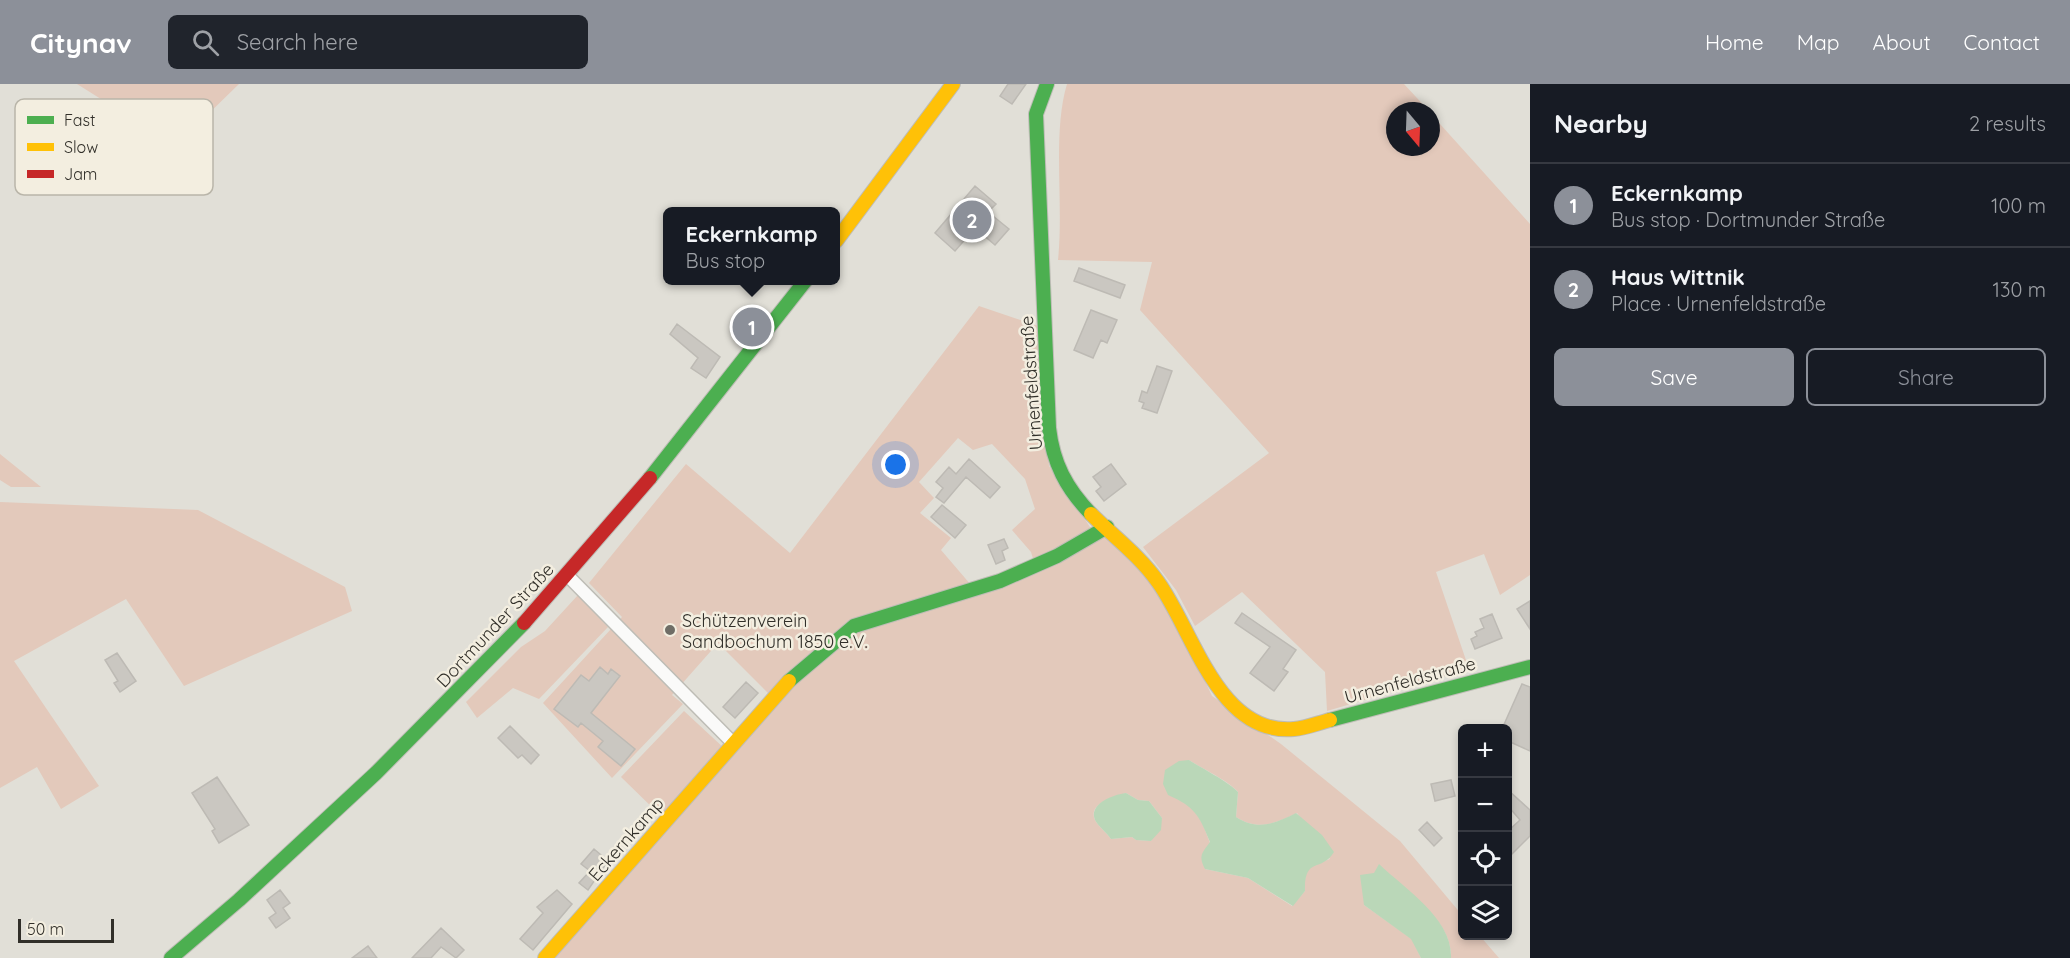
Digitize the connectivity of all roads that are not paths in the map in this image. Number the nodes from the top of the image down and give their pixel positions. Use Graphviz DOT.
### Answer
graph roads {
  1 [pos="953,84"];
  2 [pos="1047,84"];
  3 [pos="840,236"];
  4 [pos="802,285"];
  5 [pos="1107,527"];
  6 [pos="567,575"];
  7 [pos="1530,667"];
  8 [pos="734,744"];
  9 [pos="171,958"];
  10 [pos="545,958"];
  1 -- 3 [label="street"];
  2 -- 5 [label="street, Urnenfeldstraße"];
  4 -- 6 [label="street, Dortmunder Straße"];
  5 -- 7 [label="street, Urnenfeldstraße"];
  5 -- 8 [label="street, Eckernkamp"];
  6 -- 8 [label="street"];
  6 -- 9 [label="street, Dortmunder Straße"];
  8 -- 10 [label="street, Eckernkamp"];
}
